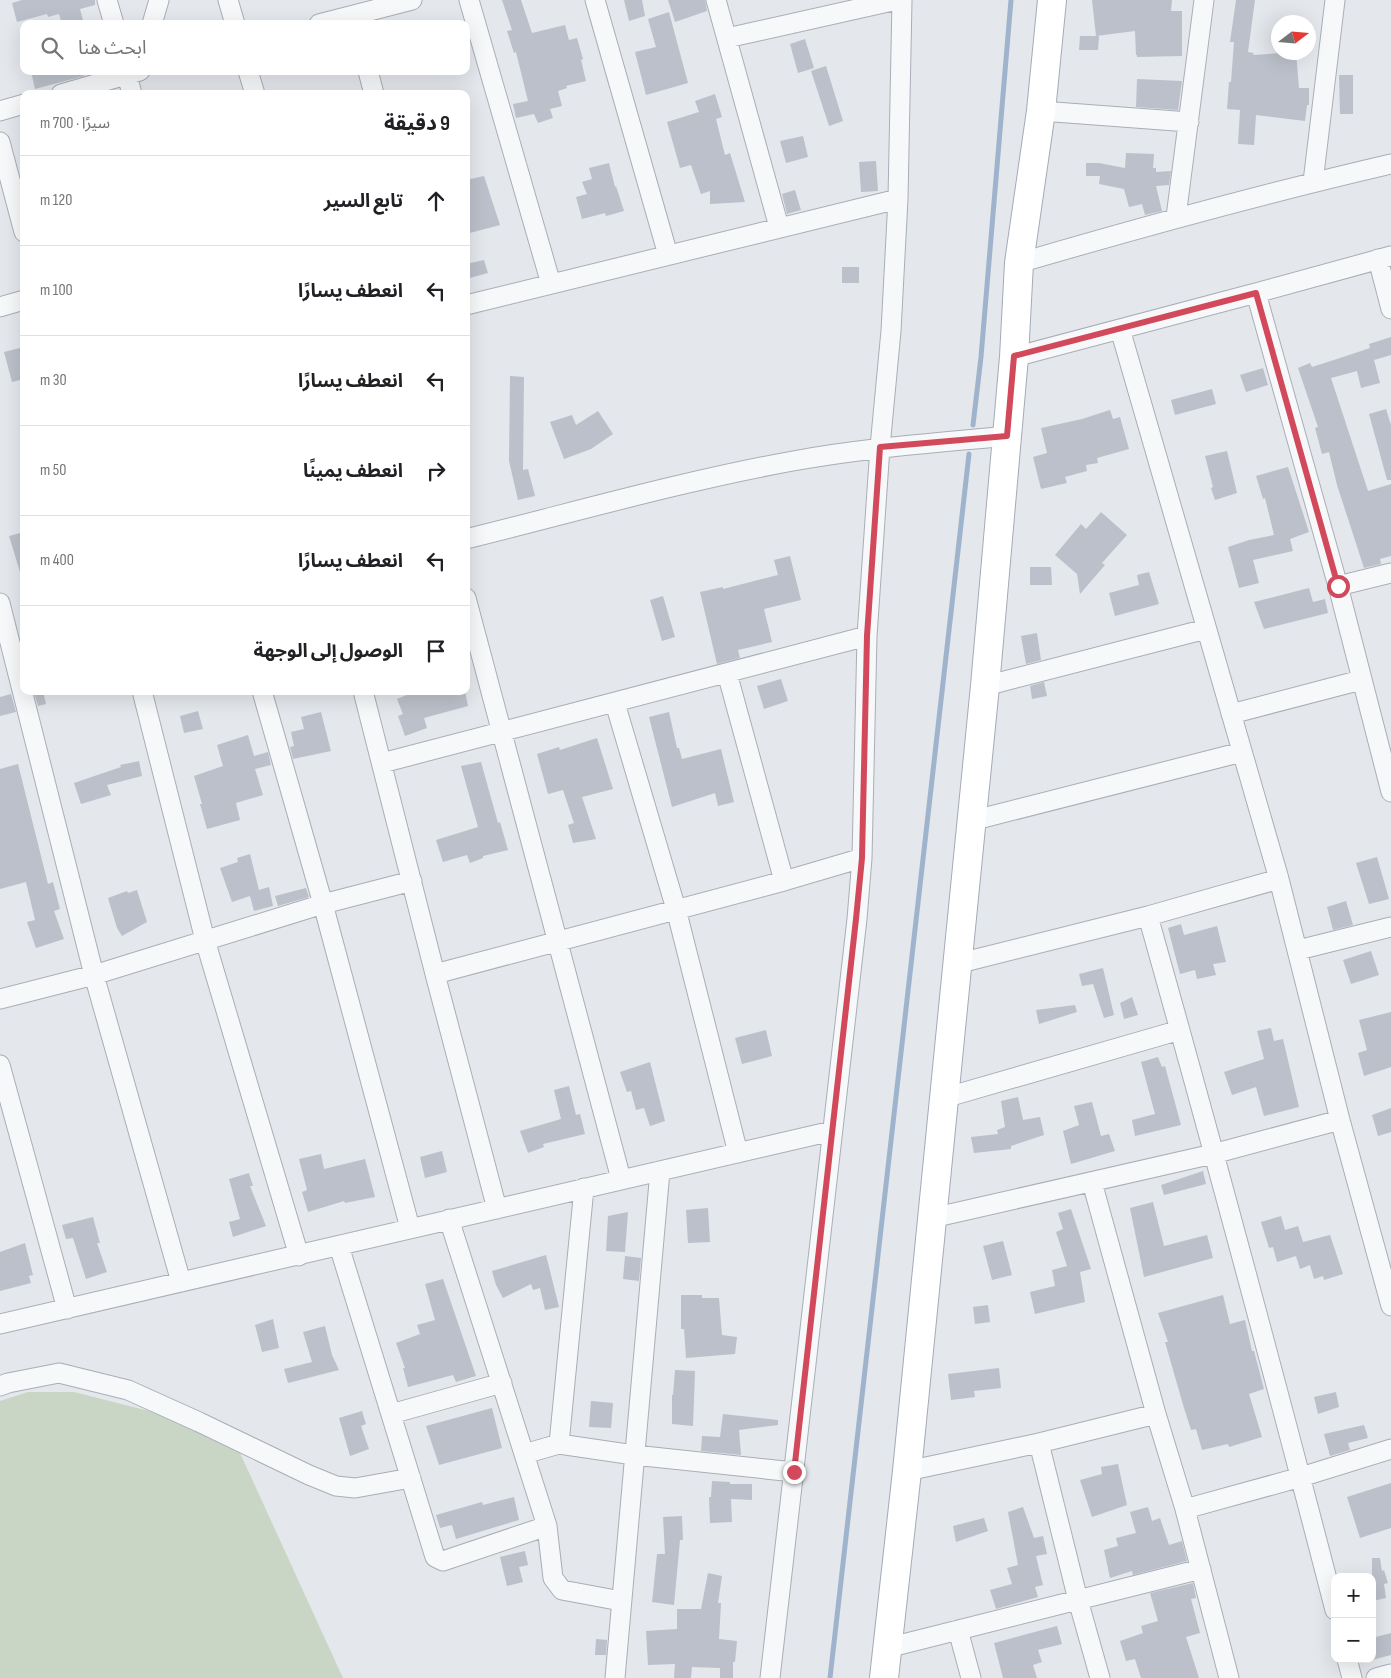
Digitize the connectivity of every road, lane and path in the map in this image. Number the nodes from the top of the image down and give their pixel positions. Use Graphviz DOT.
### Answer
graph roads {
  1 [pos="107,0"];
  2 [pos="159,0"];
  3 [pos="228,0"];
  4 [pos="412,0"];
  5 [pos="469,0"];
  6 [pos="595,0"];
  7 [pos="716,0"];
  8 [pos="897,0"];
  9 [pos="902,0"];
  10 [pos="1052,0"];
  11 [pos="1204,0"];
  12 [pos="1335,0"];
  13 [pos="352,13"];
  14 [pos="113,20"];
  15 [pos="153,20"];
  16 [pos="234,20"];
  17 [pos="331,20"];
  18 [pos="727,38"];
  19 [pos="124,75"];
  20 [pos="134,75"];
  21 [pos="249,75"];
  22 [pos="369,75"];
  23 [pos="74,90"];
  24 [pos="132,90"];
  25 [pos="254,90"];
  26 [pos="373,90"];
  27 [pos="20,105"];
  28 [pos="0,111"];
  29 [pos="1041,111"];
  30 [pos="1189,122"];
  31 [pos="0,142"];
  32 [pos="1391,164"];
  33 [pos="1313,182"];
  34 [pos="898,199"];
  35 [pos="20,217"];
  36 [pos="1176,218"];
  37 [pos="779,227"];
  38 [pos="668,255"];
  39 [pos="1384,257"];
  40 [pos="1019,263"];
  41 [pos="551,284"];
  42 [pos="1256,293"];
  43 [pos="20,301"];
  44 [pos="470,304"];
  45 [pos="0,307"];
  46 [pos="1391,310"];
  47 [pos="1120,329"];
  48 [pos="1014,356"];
  49 [pos="1007,436"];
  50 [pos="880,447"];
  51 [pos="470,538"];
  52 [pos="1391,573"];
  53 [pos="1338,586"];
  54 [pos="0,603"];
  55 [pos="470,613"];
  56 [pos="1206,628"];
  57 [pos="867,636"];
  58 [pos="13,655"];
  59 [pos="727,674"];
  60 [pos="1362,680"];
  61 [pos="20,683"];
  62 [pos="985,686"];
  63 [pos="23,695"];
  64 [pos="143,695"];
  65 [pos="263,695"];
  66 [pos="364,695"];
  67 [pos="615,703"];
  68 [pos="1231,714"];
  69 [pos="502,732"];
  70 [pos="1242,752"];
  71 [pos="382,763"];
  72 [pos="1388,770"];
  73 [pos="1391,792"];
  74 [pos="971,821"];
  75 [pos="862,858"];
  76 [pos="1279,880"];
  77 [pos="412,881"];
  78 [pos="784,881"];
  79 [pos="323,904"];
  80 [pos="676,909"];
  81 [pos="1148,916"];
  82 [pos="1391,927"];
  83 [pos="205,940"];
  84 [pos="556,941"];
  85 [pos="1298,950"];
  86 [pos="956,964"];
  87 [pos="435,974"];
  88 [pos="94,975"];
  89 [pos="0,999"];
  90 [pos="1180,1030"];
  91 [pos="0,1065"];
  92 [pos="944,1098"];
  93 [pos="1340,1120"];
  94 [pos="832,1131"];
  95 [pos="738,1153"];
  96 [pos="1213,1154"];
  97 [pos="660,1171"];
  98 [pos="621,1179"];
  99 [pos="1092,1182"];
  100 [pos="584,1188"];
  101 [pos="497,1209"];
  102 [pos="932,1218"];
  103 [pos="449,1220"];
  104 [pos="410,1228"];
  105 [pos="339,1246"];
  106 [pos="299,1256"];
  107 [pos="181,1282"];
  108 [pos="1391,1306"];
  109 [pos="67,1308"];
  110 [pos="0,1324"];
  111 [pos="502,1383"];
  112 [pos="0,1386"];
  113 [pos="391,1414"];
  114 [pos="1156,1414"];
  115 [pos="1039,1443"];
  116 [pos="559,1444"];
  117 [pos="1391,1449"];
  118 [pos="524,1454"];
  119 [pos="634,1455"];
  120 [pos="907,1471"];
  121 [pos="794,1472"];
  122 [pos="1301,1477"];
  123 [pos="411,1478"];
  124 [pos="1185,1508"];
  125 [pos="547,1526"];
  126 [pos="1201,1569"];
  127 [pos="1331,1594"];
  128 [pos="1078,1600"];
  129 [pos="620,1601"];
  130 [pos="958,1630"];
  131 [pos="887,1648"];
  132 [pos="1348,1663"];
  133 [pos="1391,1674"];
  134 [pos="615,1678"];
  135 [pos="770,1678"];
  136 [pos="884,1678"];
  137 [pos="971,1678"];
  138 [pos="1100,1678"];
  139 [pos="1229,1678"];
  140 [pos="1352,1678"];
  141 [pos="1376,1678"];
  1 -- 14 [label="street"];
  2 -- 15 [label="street"];
  3 -- 16 [label="street"];
  4 -- 13 [label="street"];
  5 -- 41 [label="street"];
  6 -- 38 [label="street"];
  7 -- 18 [label="street"];
  8 -- 18 [label="street"];
  9 -- 34 [label="street"];
  10 -- 29 [label="main road"];
  11 -- 30 [label="street"];
  12 -- 33 [label="street"];
  13 -- 17 [label="street"];
  18 -- 37 [label="street"];
  19 -- 23 [label="street"];
  20 -- 24 [label="street"];
  21 -- 25 [label="street"];
  22 -- 26 [label="street"];
  27 -- 28 [label="street"];
  29 -- 30 [label="street"];
  29 -- 40 [label="main road"];
  30 -- 36 [label="street"];
  31 -- 35 [label="street"];
  32 -- 33 [label="street"];
  33 -- 36 [label="street"];
  34 -- 37 [label="street"];
  34 -- 50 [label="street"];
  36 -- 40 [label="street"];
  37 -- 38 [label="street"];
  38 -- 41 [label="street"];
  39 -- 42 [label="street"];
  39 -- 46 [label="street"];
  40 -- 48 [label="main road"];
  41 -- 44 [label="street"];
  42 -- 47 [label="street"];
  42 -- 53 [label="street"];
  43 -- 45 [label="street"];
  47 -- 48 [label="street"];
  47 -- 56 [label="street"];
  48 -- 49 [label="main road"];
  49 -- 50 [label="street"];
  49 -- 62 [label="main road"];
  50 -- 51 [label="street"];
  50 -- 57 [label="street"];
  52 -- 53 [label="street"];
  53 -- 60 [label="street"];
  54 -- 58 [label="street"];
  55 -- 69 [label="street"];
  56 -- 62 [label="street"];
  56 -- 68 [label="street"];
  57 -- 59 [label="street"];
  57 -- 75 [label="street"];
  58 -- 61 [label="street"];
  59 -- 67 [label="street"];
  59 -- 78 [label="street"];
  60 -- 68 [label="street"];
  60 -- 72 [label="street"];
  62 -- 74 [label="main road"];
  63 -- 88 [label="street"];
  64 -- 83 [label="street"];
  65 -- 79 [label="street"];
  66 -- 71 [label="street"];
  67 -- 69 [label="street"];
  67 -- 80 [label="street"];
  68 -- 70 [label="street"];
  69 -- 71 [label="street"];
  69 -- 84 [label="street"];
  70 -- 74 [label="street"];
  70 -- 76 [label="street"];
  71 -- 77 [label="street"];
  72 -- 73 [label="street"];
  74 -- 86 [label="main road"];
  75 -- 78 [label="street"];
  75 -- 94 [label="street"];
  76 -- 81 [label="street"];
  76 -- 85 [label="street"];
  77 -- 79 [label="street"];
  77 -- 87 [label="street"];
  78 -- 80 [label="street"];
  79 -- 83 [label="street"];
  79 -- 104 [label="street"];
  80 -- 84 [label="street"];
  80 -- 95 [label="street"];
  81 -- 86 [label="street"];
  81 -- 90 [label="street"];
  82 -- 85 [label="street"];
  83 -- 88 [label="street"];
  83 -- 106 [label="street"];
  84 -- 87 [label="street"];
  84 -- 98 [label="street"];
  85 -- 93 [label="street"];
  86 -- 92 [label="main road"];
  87 -- 101 [label="street"];
  88 -- 89 [label="street"];
  88 -- 107 [label="street"];
  90 -- 92 [label="street"];
  90 -- 96 [label="street"];
  91 -- 109 [label="street"];
  92 -- 102 [label="main road"];
  93 -- 96 [label="street"];
  93 -- 108 [label="street"];
  94 -- 95 [label="street"];
  94 -- 121 [label="street"];
  95 -- 97 [label="street"];
  96 -- 99 [label="street"];
  96 -- 122 [label="street"];
  97 -- 98 [label="street"];
  97 -- 119 [label="street"];
  98 -- 100 [label="street"];
  99 -- 102 [label="street"];
  99 -- 114 [label="street"];
  100 -- 101 [label="street"];
  100 -- 116 [label="street"];
  101 -- 103 [label="street"];
  102 -- 120 [label="main road"];
  103 -- 104 [label="street"];
  103 -- 111 [label="street"];
  104 -- 105 [label="street"];
  105 -- 106 [label="street"];
  105 -- 113 [label="street"];
  106 -- 107 [label="street"];
  107 -- 109 [label="street"];
  109 -- 110 [label="street"];
  111 -- 113 [label="street"];
  111 -- 118 [label="street"];
  112 -- 123 [label="street"];
  113 -- 123 [label="street"];
  114 -- 115 [label="street"];
  114 -- 124 [label="street"];
  115 -- 120 [label="street"];
  115 -- 128 [label="street"];
  116 -- 118 [label="street"];
  116 -- 119 [label="street"];
  117 -- 122 [label="street"];
  118 -- 125 [label="street"];
  119 -- 121 [label="street"];
  119 -- 129 [label="street"];
  120 -- 131 [label="main road"];
  121 -- 135 [label="street"];
  122 -- 124 [label="street"];
  122 -- 127 [label="street"];
  123 -- 125 [label="street"];
  124 -- 126 [label="street"];
  125 -- 129 [label="street"];
  126 -- 128 [label="street"];
  126 -- 139 [label="street"];
  128 -- 130 [label="street"];
  128 -- 138 [label="street"];
  129 -- 134 [label="street"];
  130 -- 131 [label="street"];
  130 -- 137 [label="street"];
  131 -- 136 [label="main road"];
  132 -- 140 [label="street"];
  133 -- 141 [label="street"];
}
